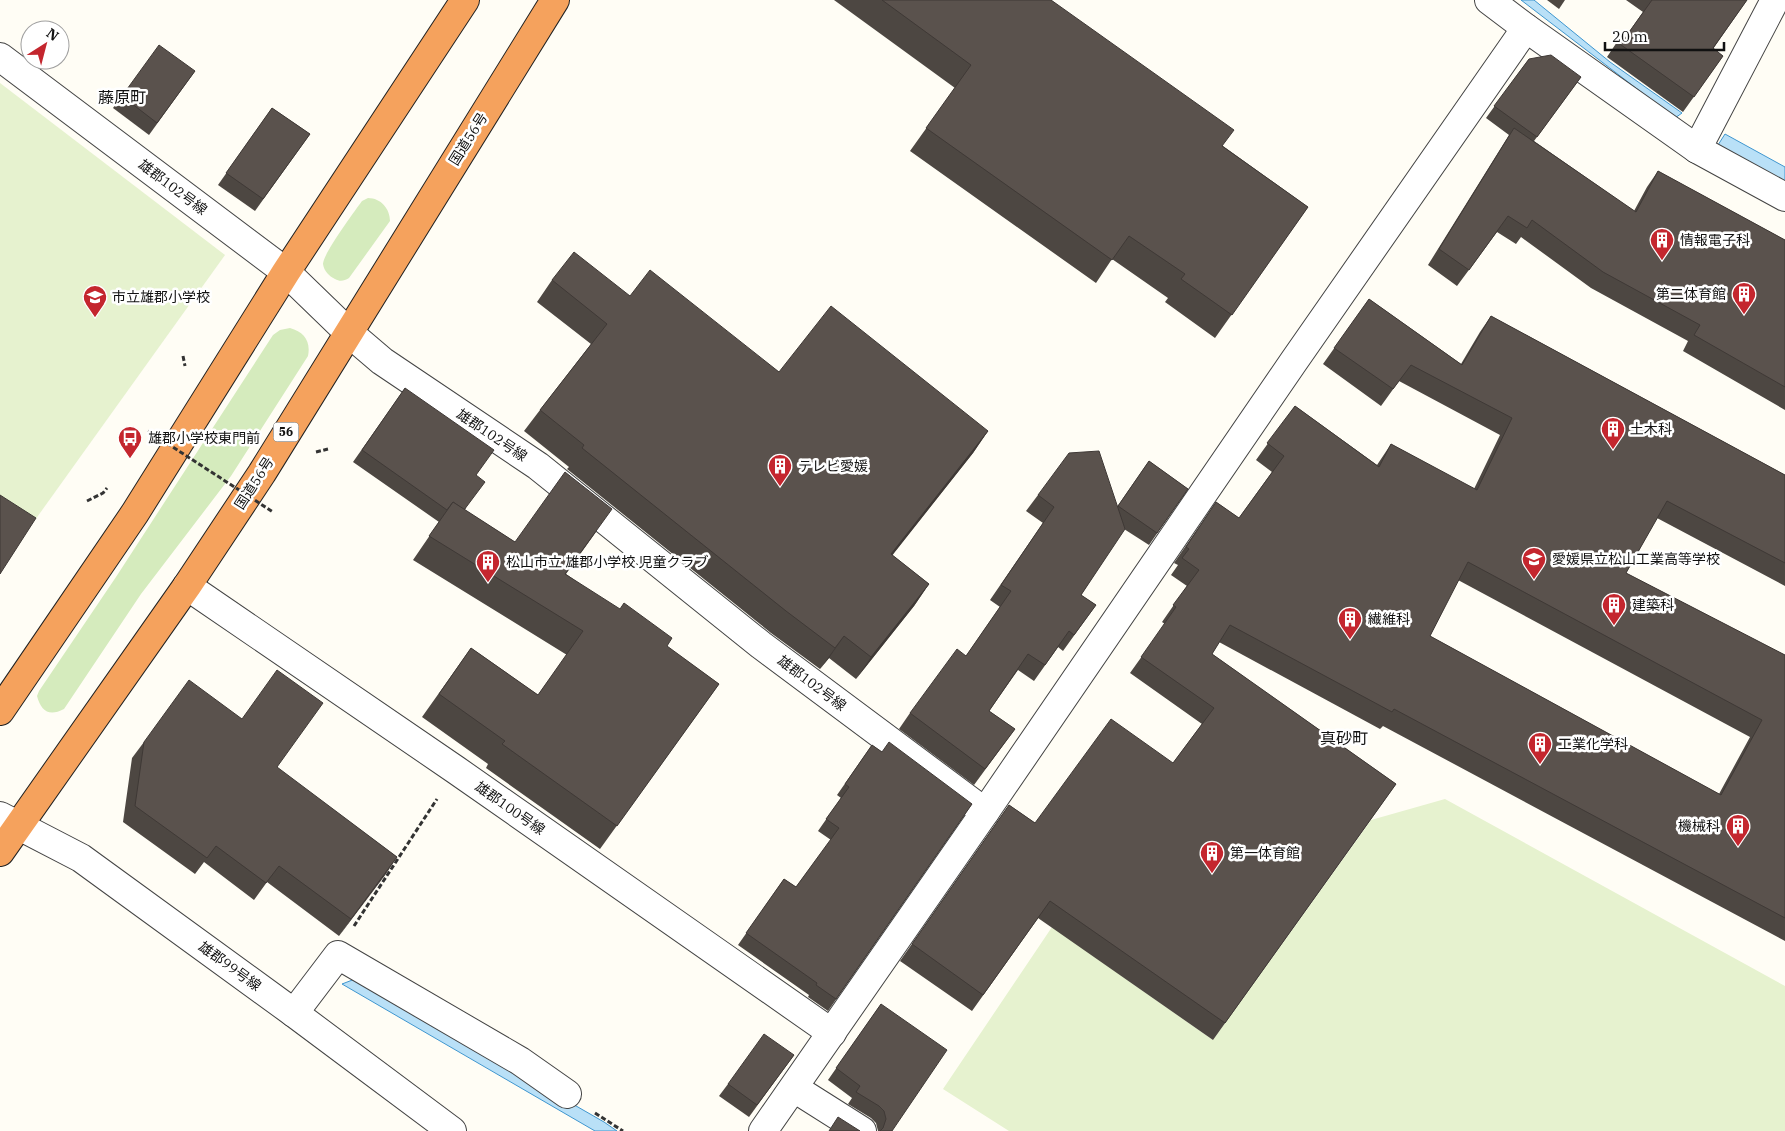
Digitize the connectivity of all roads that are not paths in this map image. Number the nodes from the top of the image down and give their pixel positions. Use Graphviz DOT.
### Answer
graph roads {
  1 [pos="465,0"];
  2 [pos="554,0"];
  3 [pos="1489,0"];
  4 [pos="1775,0"];
  5 [pos="1526,28"];
  6 [pos="0,57"];
  7 [pos="1697,149"];
  8 [pos="1785,197"];
  9 [pos="286,272"];
  10 [pos="348,332"];
  11 [pos="187,586"];
  12 [pos="0,711"];
  13 [pos="985,812"];
  14 [pos="9,821"];
  15 [pos="0,852"];
  16 [pos="294,1012"];
  17 [pos="832,1033"];
  18 [pos="794,1088"];
  19 [pos="567,1094"];
  20 [pos="452,1131"];
  21 [pos="763,1131"];
  22 [pos="862,1131"];
  1 -- 9 [label="highway"];
  2 -- 10 [label="highway, 国道56号 / 56"];
  3 -- 5 [label="street"];
  4 -- 7 [label="street"];
  5 -- 7 [label="street"];
  5 -- 13 [label="street"];
  6 -- 9 [label="street, 雄郡102号線"];
  7 -- 8 [label="street"];
  9 -- 10 [label="street, 雄郡102号線"];
  9 -- 12 [label="highway"];
  10 -- 11 [label="highway, 国道56号 / 56"];
  10 -- 13 [label="street, 雄郡102号線"];
  11 -- 14 [label="highway, 国道56号 / 56"];
  11 -- 17 [label="street, 雄郡100号線"];
  13 -- 17 [label="street"];
  14 -- 15 [label="highway, 国道56号 / 56"];
  14 -- 16 [label="street, 雄郡99号線"];
  16 -- 19 [label="street"];
  16 -- 20 [label="street, 雄郡99号線"];
  17 -- 18 [label="street"];
  18 -- 21 [label="street"];
  18 -- 22 [label="street"];
}
